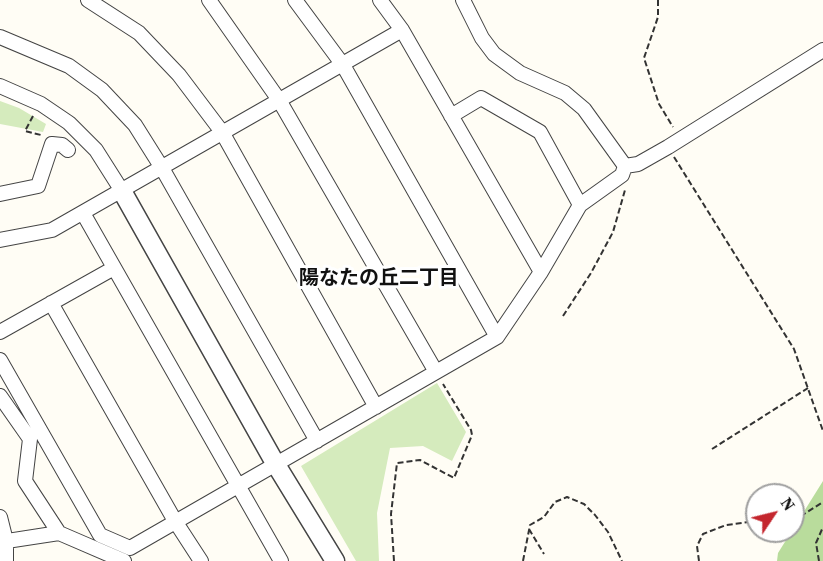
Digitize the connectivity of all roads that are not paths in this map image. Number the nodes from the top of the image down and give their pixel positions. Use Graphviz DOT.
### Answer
graph roads {
  1 [pos="88,0"];
  2 [pos="209,0"];
  3 [pos="295,0"];
  4 [pos="380,0"];
  5 [pos="463,0"];
  6 [pos="402,30"];
  7 [pos="0,37"];
  8 [pos="823,50"];
  9 [pos="343,65"];
  10 [pos="0,86"];
  11 [pos="279,100"];
  12 [pos="451,116"];
  13 [pos="222,132"];
  14 [pos="68,150"];
  15 [pos="162,168"];
  16 [pos="624,171"];
  17 [pos="122,191"];
  18 [pos="0,194"];
  19 [pos="580,205"];
  20 [pos="83,213"];
  21 [pos="0,240"];
  22 [pos="114,268"];
  23 [pos="541,272"];
  24 [pos="51,303"];
  25 [pos="0,332"];
  26 [pos="498,337"];
  27 [pos="0,360"];
  28 [pos="440,378"];
  29 [pos="0,396"];
  30 [pos="376,407"];
  31 [pos="317,441"];
  32 [pos="275,462"];
  33 [pos="238,485"];
  34 [pos="0,517"];
  35 [pos="175,521"];
  36 [pos="59,533"];
  37 [pos="3,542"];
  38 [pos="6,561"];
  39 [pos="124,561"];
  40 [pos="201,561"];
  41 [pos="281,561"];
  42 [pos="335,561"];
  1 -- 13 [label="street"];
  2 -- 11 [label="street"];
  3 -- 9 [label="street"];
  4 -- 6 [label="street"];
  5 -- 16 [label="street"];
  6 -- 9 [label="street"];
  6 -- 12 [label="street"];
  7 -- 15 [label="street"];
  8 -- 16 [label="street"];
  9 -- 11 [label="street"];
  9 -- 26 [label="street"];
  10 -- 17 [label="street"];
  11 -- 13 [label="street"];
  11 -- 28 [label="street"];
  12 -- 19 [label="street"];
  12 -- 23 [label="street"];
  13 -- 15 [label="street"];
  13 -- 30 [label="street"];
  14 -- 18 [label="street"];
  15 -- 17 [label="street"];
  15 -- 31 [label="street"];
  16 -- 19 [label="street"];
  17 -- 20 [label="street"];
  17 -- 32 [label="street"];
  19 -- 23 [label="street"];
  20 -- 21 [label="street"];
  20 -- 22 [label="street"];
  22 -- 24 [label="street"];
  22 -- 33 [label="street"];
  23 -- 26 [label="street"];
  24 -- 25 [label="street"];
  24 -- 35 [label="street"];
  26 -- 28 [label="street"];
  27 -- 35 [label="street"];
  28 -- 30 [label="street"];
  29 -- 36 [label="street"];
  30 -- 31 [label="street"];
  31 -- 32 [label="street"];
  32 -- 33 [label="street"];
  32 -- 42 [label="street"];
  33 -- 35 [label="street"];
  33 -- 41 [label="street"];
  34 -- 37 [label="street"];
  35 -- 40 [label="street"];
  36 -- 37 [label="street"];
  36 -- 39 [label="street"];
  37 -- 38 [label="street"];
}
